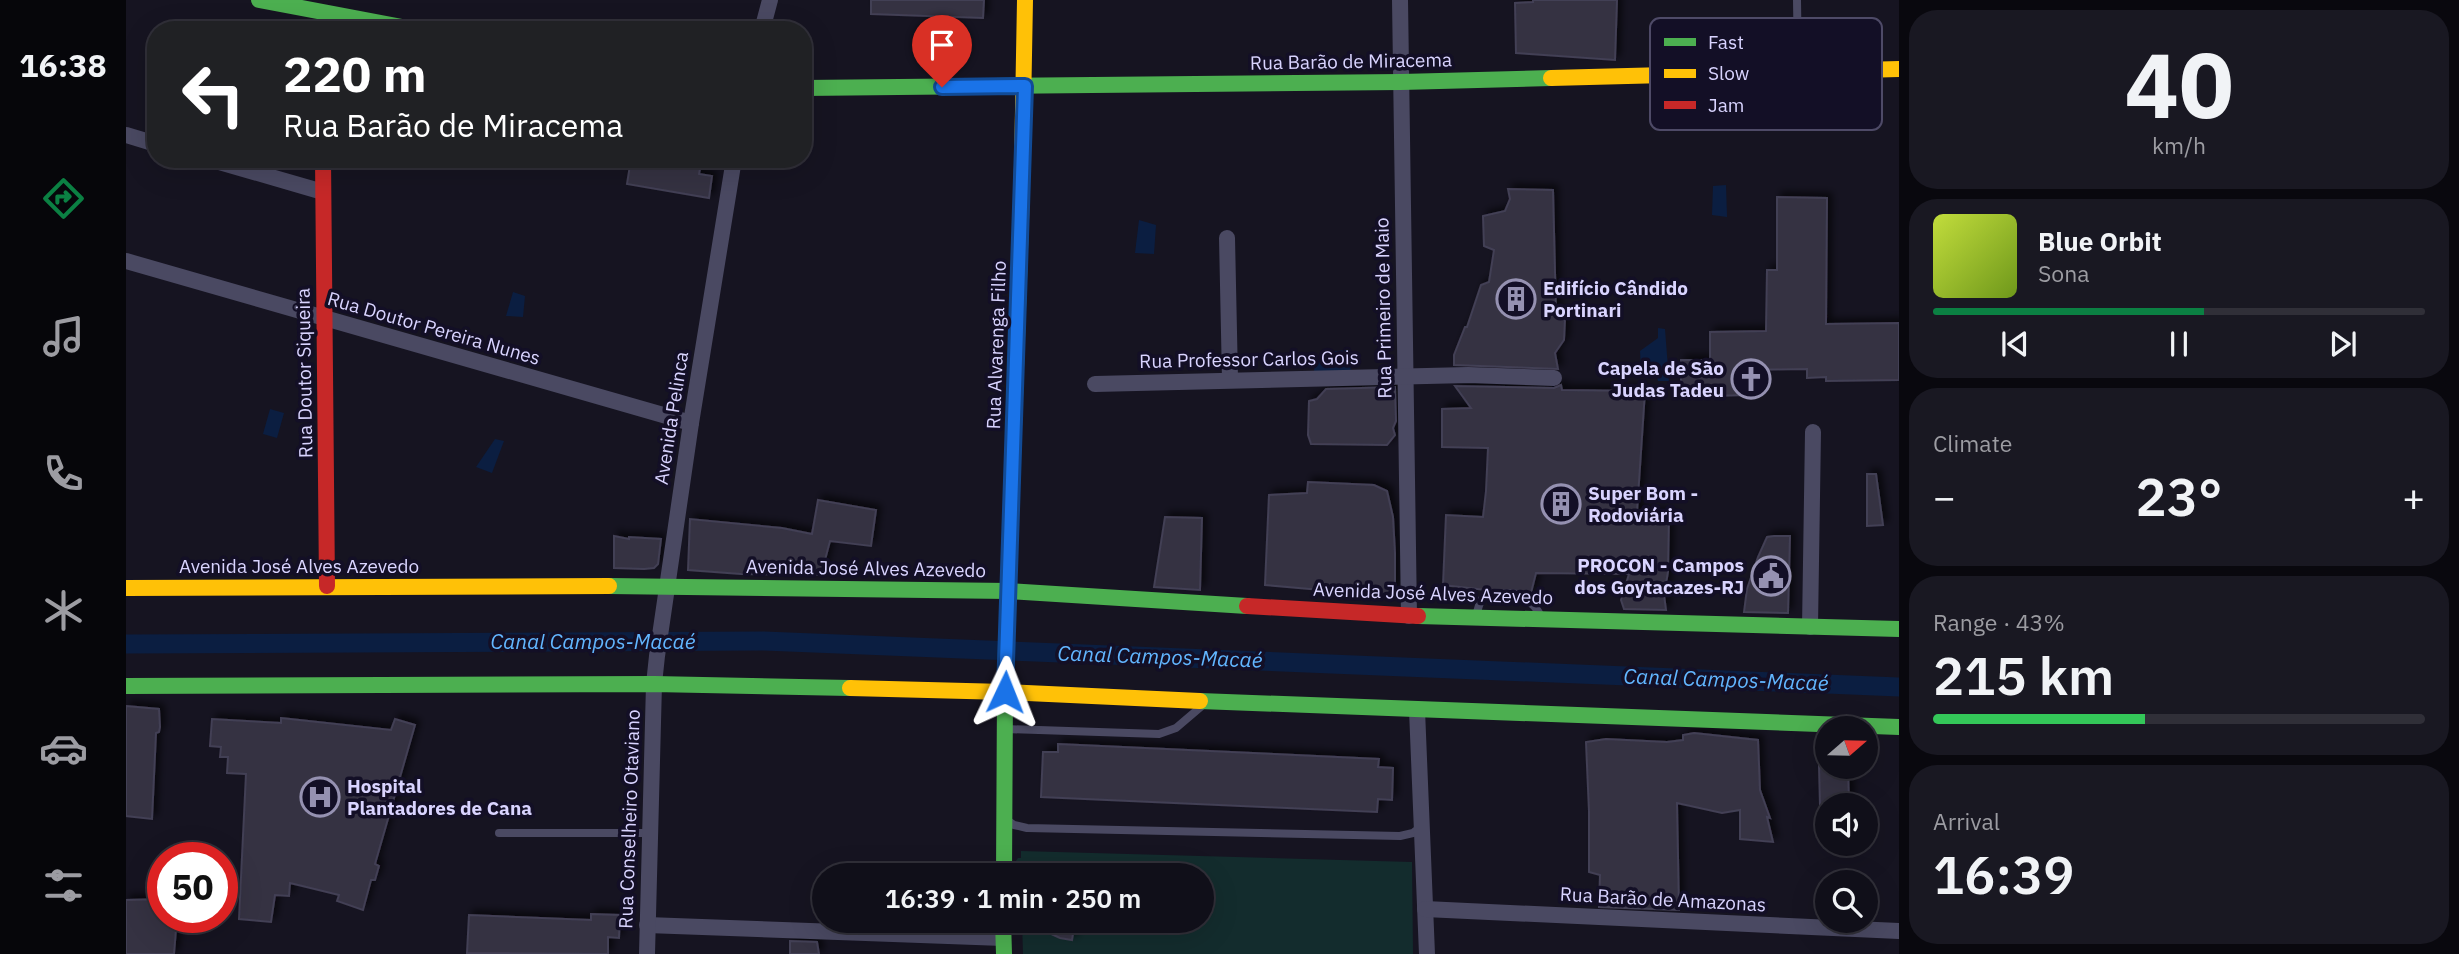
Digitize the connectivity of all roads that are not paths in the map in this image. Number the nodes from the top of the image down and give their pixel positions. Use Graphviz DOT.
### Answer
graph roads {
  1 [pos="259,0"];
  2 [pos="770,0"];
  3 [pos="1025,0"];
  4 [pos="1400,0"];
  5 [pos="1797,0"];
  6 [pos="324,14"];
  7 [pos="1797,18"];
  8 [pos="365,21"];
  9 [pos="764,21"];
  10 [pos="1650,76"];
  11 [pos="1401,82"];
  12 [pos="1025,86"];
  13 [pos="812,88"];
  14 [pos="126,135"];
  15 [pos="147,141"];
  16 [pos="240,168"];
  17 [pos="323,168"];
  18 [pos="733,168"];
  19 [pos="323,192"];
  20 [pos="1227,238"];
  21 [pos="126,261"];
  22 [pos="324,318"];
  23 [pos="1405,376"];
  24 [pos="1554,378"];
  25 [pos="1230,379"];
  26 [pos="1095,384"];
  27 [pos="691,422"];
  28 [pos="1814,432"];
  29 [pos="327,586"];
  30 [pos="667,586"];
  31 [pos="126,588"];
  32 [pos="1009,592"];
  33 [pos="1409,616"];
  34 [pos="1810,627"];
  35 [pos="1899,629"];
  36 [pos="654,684"];
  37 [pos="126,686"];
  38 [pos="1005,692"];
  39 [pos="1208,701"];
  40 [pos="1418,710"];
  41 [pos="1899,727"];
  42 [pos="1005,729"];
  43 [pos="1005,818"];
  44 [pos="1422,826"];
  45 [pos="499,833"];
  46 [pos="650,833"];
  47 [pos="1004,863"];
  48 [pos="1425,909"];
  49 [pos="647,925"];
  50 [pos="1899,931"];
  51 [pos="1004,946"];
  52 [pos="647,954"];
  53 [pos="1427,954"];
  1 -- 6 [label="main road"];
  2 -- 9 [label="street"];
  3 -- 12 [label="main road, Rua Alvarenga Filho"];
  4 -- 11 [label="street, Rua Primeiro de Maio"];
  5 -- 7 [label="lane"];
  6 -- 8 [label="main road"];
  10 -- 11 [label="main road, Rua Barão de Miracema"];
  11 -- 12 [label="main road, Rua Barão de Miracema"];
  11 -- 23 [label="street, Rua Primeiro de Maio"];
  12 -- 13 [label="main road, Rua Barão de Miracema"];
  12 -- 32 [label="main road, Rua Alvarenga Filho"];
  14 -- 15 [label="street"];
  16 -- 19 [label="street"];
  17 -- 19 [label="main road, Rua Doutor Siqueira"];
  18 -- 27 [label="street, Avenida Pelinca"];
  19 -- 22 [label="main road, Rua Doutor Siqueira"];
  20 -- 25 [label="street"];
  21 -- 22 [label="street, Rua Doutor Pereira Nunes"];
  22 -- 27 [label="street, Rua Doutor Pereira Nunes"];
  22 -- 29 [label="main road, Rua Doutor Siqueira"];
  23 -- 24 [label="street, Rua Professor Carlos Gois"];
  23 -- 25 [label="street, Rua Professor Carlos Gois"];
  23 -- 33 [label="street, Rua Primeiro de Maio"];
  25 -- 26 [label="street, Rua Professor Carlos Gois"];
  27 -- 30 [label="street, Avenida Pelinca"];
  28 -- 34 [label="street"];
  29 -- 30 [label="main road, Avenida José Alves Azevedo"];
  29 -- 31 [label="main road, Avenida José Alves Azevedo"];
  30 -- 32 [label="main road, Avenida José Alves Azevedo"];
  30 -- 36 [label="street, Avenida Pelinca"];
  32 -- 33 [label="main road, Avenida José Alves Azevedo"];
  32 -- 38 [label="main road, Rua Alvarenga Filho"];
  33 -- 34 [label="main road, Avenida José Alves Azevedo"];
  34 -- 35 [label="main road, Avenida José Alves Azevedo"];
  36 -- 37 [label="main road"];
  36 -- 38 [label="main road"];
  36 -- 46 [label="street, Rua Conselheiro Otaviano"];
  38 -- 39 [label="main road"];
  38 -- 42 [label="main road, Rua Alvarenga Filho"];
  39 -- 40 [label="main road"];
  39 -- 42 [label="lane"];
  40 -- 41 [label="main road"];
  40 -- 44 [label="street"];
  42 -- 43 [label="main road, Rua Alvarenga Filho"];
  43 -- 44 [label="lane"];
  43 -- 47 [label="main road, Rua Alvarenga Filho"];
  44 -- 48 [label="street"];
  45 -- 46 [label="lane"];
  46 -- 49 [label="street, Rua Conselheiro Otaviano"];
  48 -- 50 [label="street, Rua Barão de Amazonas"];
  48 -- 53 [label="street"];
  49 -- 51 [label="street"];
  49 -- 52 [label="street, Rua Conselheiro Otaviano"];
}
